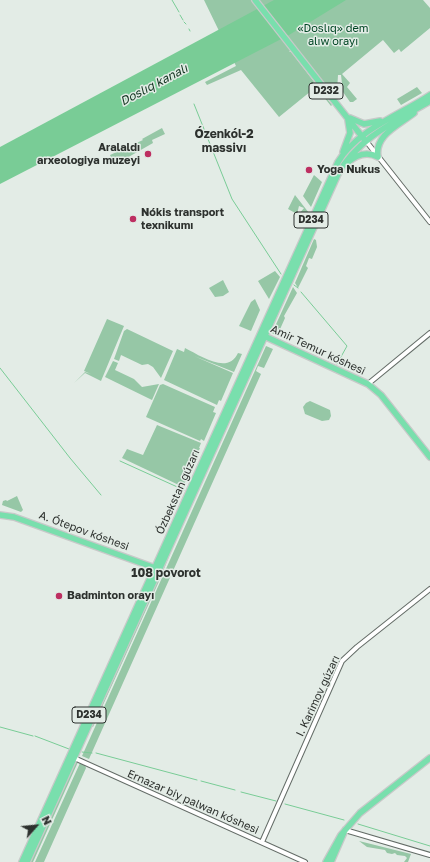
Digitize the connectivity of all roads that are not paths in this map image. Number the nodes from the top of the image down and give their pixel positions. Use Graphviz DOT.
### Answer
graph roads {
  1 [pos="255,0"];
  2 [pos="430,95"];
  3 [pos="429,101"];
  4 [pos="345,114"];
  5 [pos="386,119"];
  6 [pos="364,139"];
  7 [pos="342,155"];
  8 [pos="378,157"];
  9 [pos="342,167"];
  10 [pos="430,222"];
  11 [pos="430,333"];
  12 [pos="263,335"];
  13 [pos="368,384"];
  14 [pos="430,457"];
  15 [pos="0,515"];
  16 [pos="158,569"];
  17 [pos="430,589"];
  18 [pos="72,757"];
  19 [pos="430,758"];
  20 [pos="345,830"];
  21 [pos="262,842"];
  22 [pos="430,855"];
  23 [pos="22,862"];
  24 [pos="27,862"];
  25 [pos="305,862"];
  26 [pos="326,862"];
  27 [pos="331,862"];
  1 -- 4 [label="main road, D232"];
  2 -- 5 [label="main road, D234"];
  3 -- 6 [label="main road, D234"];
  3 -- 8 [label="main road"];
  4 -- 5 [label="main road"];
  4 -- 6 [label="main road, D232"];
  4 -- 7 [label="main road"];
  5 -- 6 [label="main road, D234"];
  6 -- 7 [label="main road, Ózbekstan gúzarı / D234"];
  6 -- 8 [label="street"];
  6 -- 9 [label="main road, Ózbekstan gúzarı / D234"];
  7 -- 12 [label="main road, Ózbekstan gúzarı / D234"];
  8 -- 9 [label="main road"];
  8 -- 10 [label="street"];
  9 -- 12 [label="main road, Ózbekstan gúzarı / D234"];
  11 -- 13 [label="street"];
  12 -- 13 [label="main road, Amir Temur kóshesi"];
  12 -- 16 [label="main road, Ózbekstan gúzarı / D234"];
  13 -- 14 [label="main road, Amir Temur kóshesi"];
  15 -- 16 [label="main road, A. Ótepov kóshesi"];
  16 -- 18 [label="main road, Ózbekstan gúzarı / D234"];
  16 -- 18 [label="main road, Ózbekstan gúzarı / D234"];
  17 -- 21 [label="street, I. Karimov gúzarı"];
  18 -- 21 [label="street, Ernazar biy palwan kóshesi"];
  18 -- 23 [label="main road, Ózbekstan gúzarı / D234"];
  18 -- 24 [label="main road, Ózbekstan gúzarı / D234"];
  19 -- 20 [label="main road"];
  20 -- 22 [label="street"];
  20 -- 26 [label="main road"];
  20 -- 27 [label="main road"];
  21 -- 25 [label="street, Ernazar biy palwan kóshesi"];
}
